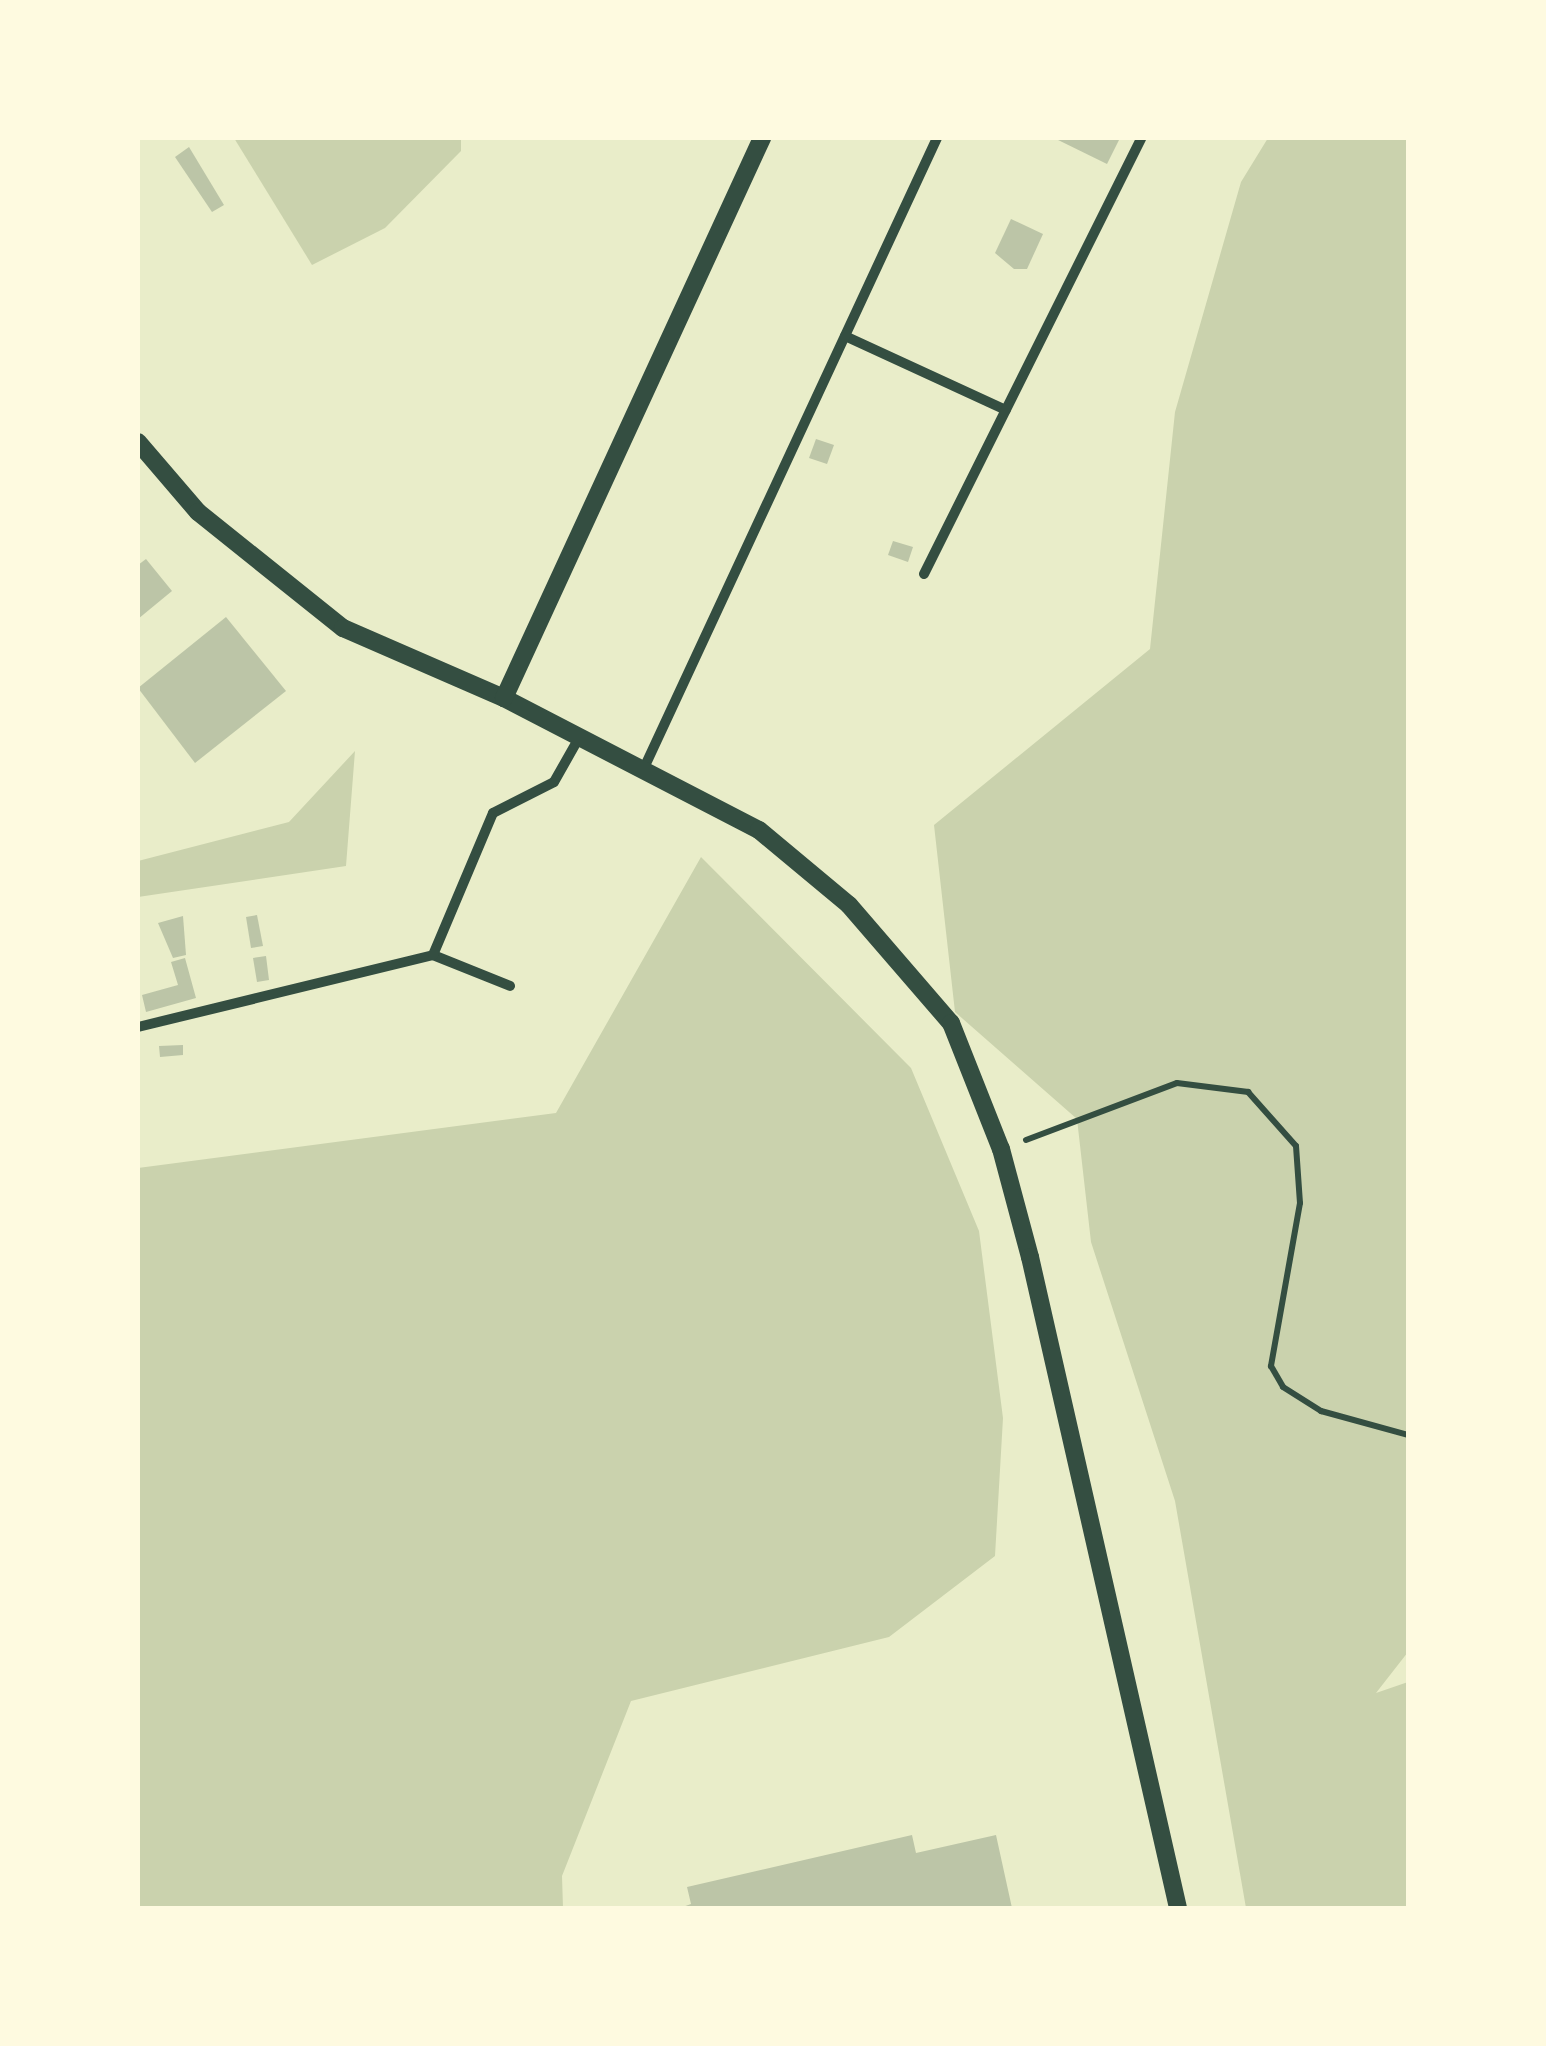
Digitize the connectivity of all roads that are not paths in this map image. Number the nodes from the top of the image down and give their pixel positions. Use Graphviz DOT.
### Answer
graph roads {
  1 [pos="762,138"];
  2 [pos="937,138"];
  3 [pos="1142,138"];
  4 [pos="845,336"];
  5 [pos="1006,410"];
  6 [pos="138,442"];
  7 [pos="924,574"];
  8 [pos="504,698"];
  9 [pos="580,736"];
  10 [pos="644,768"];
  11 [pos="432,954"];
  12 [pos="510,986"];
  13 [pos="138,1027"];
  14 [pos="1178,1908"];
  1 -- 8 [label="street"];
  2 -- 4 [label="street"];
  3 -- 5 [label="street"];
  4 -- 5 [label="street"];
  4 -- 10 [label="street"];
  5 -- 7 [label="street"];
  6 -- 8 [label="street"];
  8 -- 9 [label="street"];
  9 -- 10 [label="street"];
  9 -- 11 [label="street"];
  10 -- 14 [label="street"];
  11 -- 12 [label="street"];
  11 -- 13 [label="street"];
}
